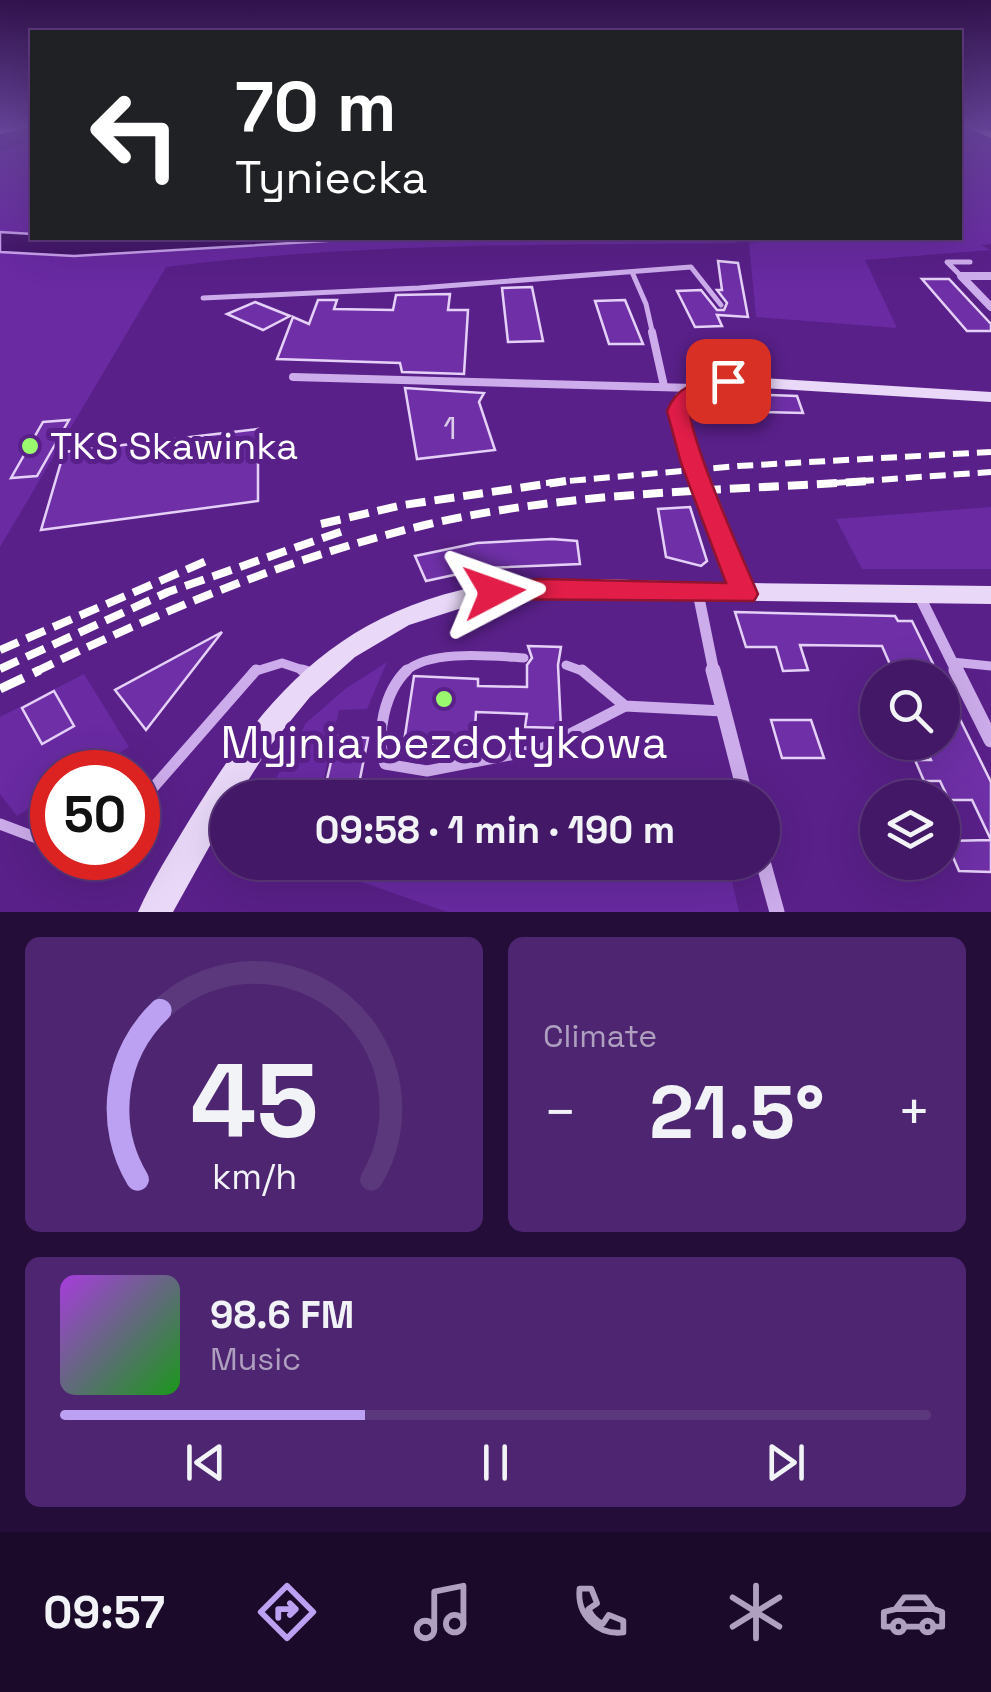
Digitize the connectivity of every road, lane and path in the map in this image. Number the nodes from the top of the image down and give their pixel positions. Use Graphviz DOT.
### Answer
graph roads {
  1 [pos="970,262"];
  2 [pos="632,272"];
  3 [pos="962,276"];
  4 [pos="991,276"];
  5 [pos="202,298"];
  6 [pos="720,305"];
  7 [pos="991,307"];
  8 [pos="293,377"];
  9 [pos="664,386"];
  10 [pos="696,388"];
  11 [pos="991,396"];
  12 [pos="698,592"];
  13 [pos="744,594"];
  14 [pos="920,595"];
  15 [pos="991,595"];
  16 [pos="524,658"];
  17 [pos="951,660"];
  18 [pos="960,663"];
  19 [pos="566,665"];
  20 [pos="991,666"];
  21 [pos="314,674"];
  22 [pos="960,678"];
  23 [pos="625,706"];
  24 [pos="724,712"];
  25 [pos="991,740"];
  26 [pos="160,779"];
  27 [pos="741,780"];
  28 [pos="0,824"];
  29 [pos="30,835"];
  30 [pos="768,880"];
  31 [pos="155,912"];
  32 [pos="777,912"];
  1 -- 3 [label="lane"];
  2 -- 5 [label="lane"];
  2 -- 6 [label="lane"];
  2 -- 9 [label="lane"];
  3 -- 4 [label="street"];
  3 -- 7 [label="street"];
  8 -- 9 [label="lane"];
  9 -- 10 [label="lane"];
  10 -- 11 [label="main road"];
  10 -- 13 [label="main road"];
  12 -- 13 [label="main road"];
  12 -- 21 [label="main road"];
  12 -- 24 [label="street"];
  13 -- 14 [label="main road"];
  14 -- 15 [label="main road"];
  14 -- 17 [label="street"];
  16 -- 23 [label="lane"];
  18 -- 20 [label="lane"];
  19 -- 23 [label="lane"];
  21 -- 26 [label="lane"];
  21 -- 31 [label="main road"];
  22 -- 25 [label="street"];
  23 -- 24 [label="lane"];
  24 -- 27 [label="street"];
  28 -- 29 [label="lane"];
  30 -- 32 [label="street"];
}
